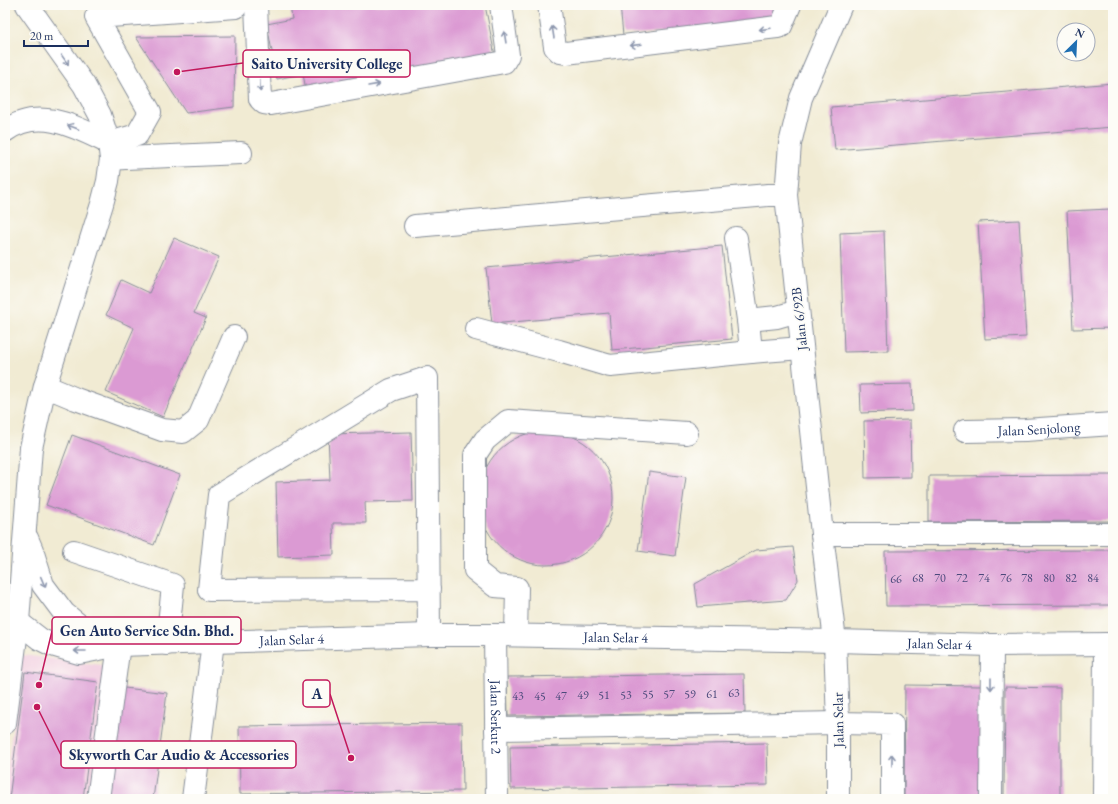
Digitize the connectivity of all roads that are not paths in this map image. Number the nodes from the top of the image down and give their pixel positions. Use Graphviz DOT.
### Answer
graph roads {
  1 [pos="26,5"];
  2 [pos="236,5"];
  3 [pos="256,5"];
  4 [pos="500,5"];
  5 [pos="548,5"];
  6 [pos="790,5"];
  7 [pos="841,5"];
  8 [pos="5,131"];
  9 [pos="110,151"];
  10 [pos="241,153"];
  11 [pos="786,195"];
  12 [pos="415,226"];
  13 [pos="736,238"];
  14 [pos="798,311"];
  15 [pos="748,320"];
  16 [pos="476,329"];
  17 [pos="234,337"];
  18 [pos="802,348"];
  19 [pos="751,352"];
  20 [pos="44,386"];
  21 [pos="1113,424"];
  22 [pos="965,431"];
  23 [pos="687,433"];
  24 [pos="24,532"];
  25 [pos="822,534"];
  26 [pos="1113,534"];
  27 [pos="74,551"];
  28 [pos="429,589"];
  29 [pos="18,622"];
  30 [pos="429,635"];
  31 [pos="506,635"];
  32 [pos="835,641"];
  33 [pos="213,642"];
  34 [pos="167,644"];
  35 [pos="1109,644"];
  36 [pos="119,645"];
  37 [pos="992,645"];
  38 [pos="5,723"];
  39 [pos="838,724"];
  40 [pos="496,730"];
  41 [pos="1109,750"];
  42 [pos="98,799"];
  43 [pos="193,799"];
  44 [pos="497,799"];
  45 [pos="838,799"];
  46 [pos="892,799"];
  47 [pos="991,799"];
  48 [pos="1104,799"];
  1 -- 9 [label="street, one-way"];
  2 -- 9 [label="street"];
  3 -- 4 [label="street, one-way"];
  6 -- 5 [label="street, one-way"];
  7 -- 11 [label="street, Jalan 6/92B"];
  9 -- 8 [label="street, one-way"];
  9 -- 10 [label="street"];
  9 -- 20 [label="street"];
  11 -- 12 [label="street"];
  11 -- 14 [label="street, Jalan 6/92B"];
  13 -- 15 [label="street"];
  14 -- 15 [label="street"];
  14 -- 18 [label="street, Jalan 6/92B"];
  15 -- 19 [label="street"];
  16 -- 19 [label="street"];
  17 -- 20 [label="street"];
  18 -- 19 [label="street"];
  18 -- 25 [label="street, Jalan 6/92B"];
  20 -- 24 [label="street"];
  21 -- 22 [label="street, Jalan Senjolong"];
  23 -- 31 [label="street, Jalan Serkut 2"];
  24 -- 29 [label="street"];
  24 -- 36 [label="street, Jalan Selar 4, one-way"];
  25 -- 26 [label="street"];
  25 -- 32 [label="street, Jalan 6/92B"];
  27 -- 34 [label="street"];
  28 -- 28 [label="street"];
  28 -- 30 [label="street"];
  36 -- 29 [label="street, Jalan Selar 4, one-way"];
  29 -- 38 [label="street"];
  30 -- 31 [label="street, Jalan Selar 4"];
  30 -- 33 [label="street, Jalan Selar 4"];
  31 -- 32 [label="street, Jalan Selar 4"];
  31 -- 40 [label="street, Jalan Serkut 2"];
  32 -- 37 [label="street, Jalan Selar 4"];
  32 -- 39 [label="street, Jalan Selar"];
  33 -- 34 [label="street, Jalan Selar 4"];
  33 -- 43 [label="street"];
  34 -- 36 [label="street, Jalan Selar 4"];
  35 -- 37 [label="street, Jalan Selar 4"];
  35 -- 41 [label="street"];
  36 -- 42 [label="street"];
  37 -- 47 [label="street, one-way"];
  39 -- 40 [label="street"];
  39 -- 45 [label="street, Jalan Selar"];
  46 -- 39 [label="street, one-way"];
  40 -- 44 [label="street, Jalan Serkut 2"];
  41 -- 48 [label="street"];
}
